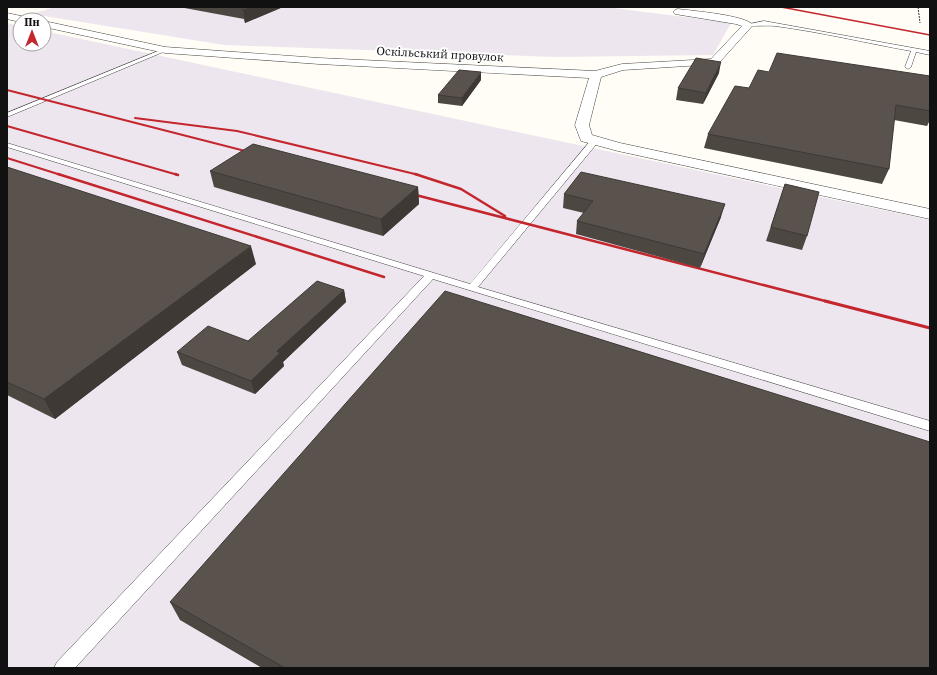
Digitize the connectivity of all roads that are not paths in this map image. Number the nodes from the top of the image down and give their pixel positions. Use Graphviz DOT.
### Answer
graph roads {
  1 [pos="678,12"];
  2 [pos="748,25"];
  3 [pos="52,26"];
  4 [pos="165,50"];
  5 [pos="914,50"];
  6 [pos="930,53"];
  7 [pos="908,67"];
  8 [pos="596,76"];
  9 [pos="7,115"];
  10 [pos="595,141"];
  11 [pos="7,145"];
  12 [pos="930,214"];
  13 [pos="431,275"];
  14 [pos="472,288"];
  15 [pos="930,426"];
  16 [pos="63,668"];
  1 -- 2 [label="street"];
  2 -- 5 [label="lane"];
  2 -- 8 [label="street, Оскільський провулок"];
  3 -- 4 [label="street"];
  4 -- 8 [label="street, Оскільський провулок"];
  4 -- 9 [label="lane"];
  5 -- 6 [label="lane"];
  5 -- 7 [label="lane"];
  8 -- 10 [label="street"];
  10 -- 12 [label="street"];
  10 -- 14 [label="lane"];
  11 -- 13 [label="lane"];
  13 -- 14 [label="lane"];
  13 -- 16 [label="lane"];
  14 -- 15 [label="lane"];
}
